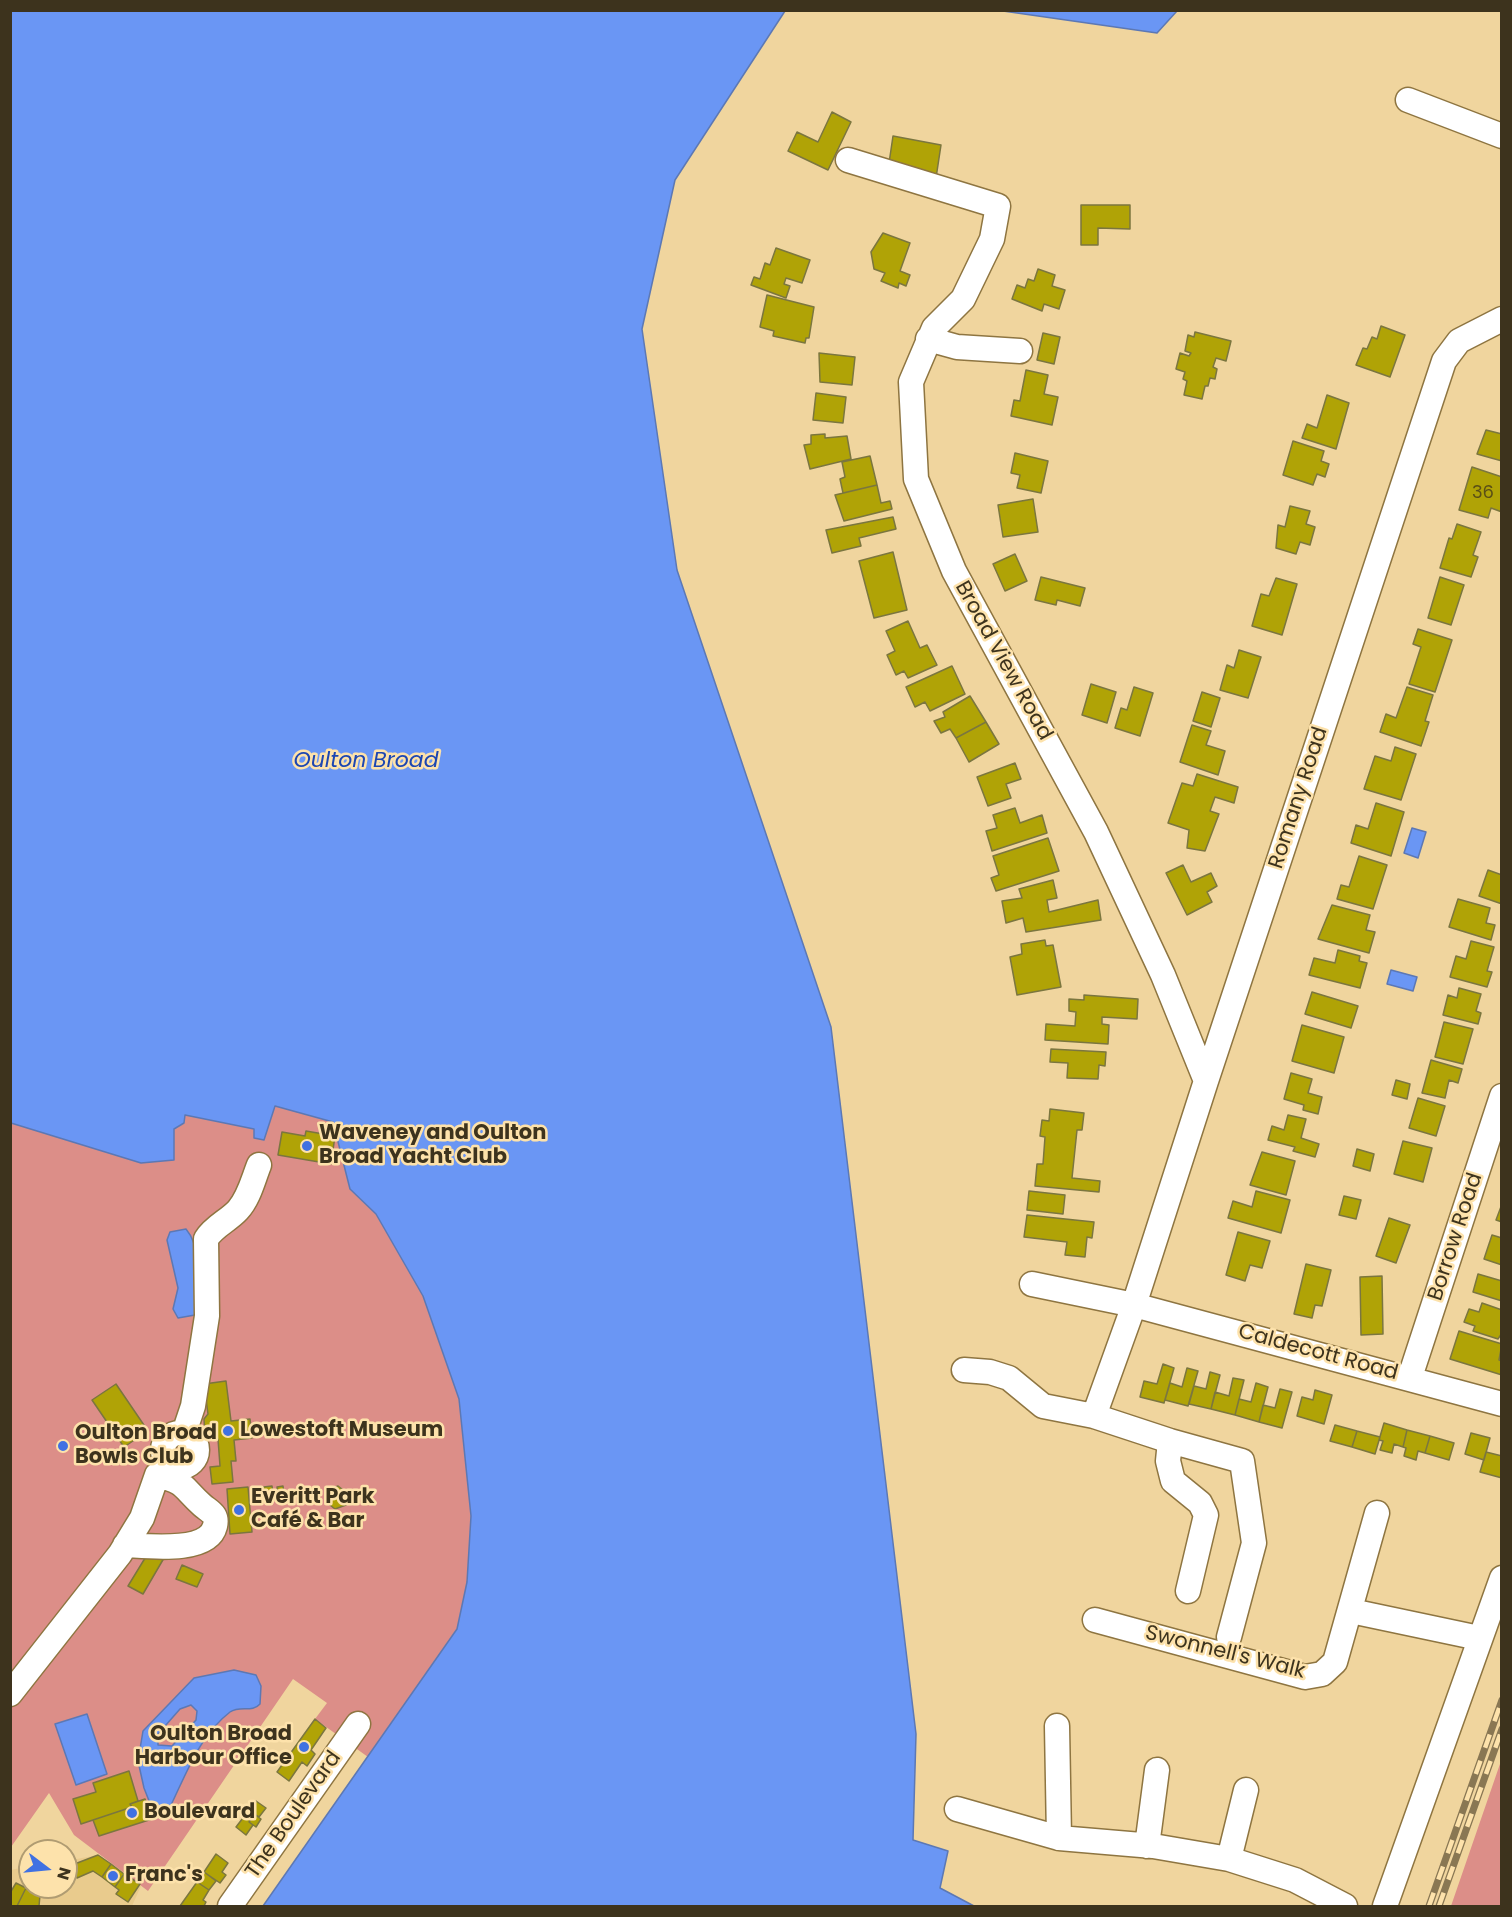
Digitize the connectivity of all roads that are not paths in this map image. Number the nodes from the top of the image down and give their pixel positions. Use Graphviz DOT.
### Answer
graph roads {
  1 [pos="1408,100"];
  2 [pos="1502,136"];
  3 [pos="848,160"];
  4 [pos="1502,319"];
  5 [pos="928,339"];
  6 [pos="1020,351"];
  7 [pos="1206,1081"];
  8 [pos="1502,1096"];
  9 [pos="259,1166"];
  10 [pos="1032,1284"];
  11 [pos="1134,1305"];
  12 [pos="964,1370"];
  13 [pos="1410,1377"];
  14 [pos="1502,1404"];
  15 [pos="1094,1416"];
  16 [pos="1170,1441"];
  17 [pos="163,1469"];
  18 [pos="1377,1513"];
  19 [pos="125,1545"];
  20 [pos="1502,1578"];
  21 [pos="1188,1591"];
  22 [pos="1351,1611"];
  23 [pos="1095,1620"];
  24 [pos="1229,1637"];
  25 [pos="1479,1638"];
  26 [pos="10,1694"];
  27 [pos="358,1724"];
  28 [pos="1057,1726"];
  29 [pos="1157,1770"];
  30 [pos="1246,1790"];
  31 [pos="957,1809"];
  32 [pos="1059,1838"];
  33 [pos="1150,1846"];
  34 [pos="1229,1858"];
  35 [pos="230,1906"];
  36 [pos="1345,1906"];
  37 [pos="1385,1906"];
  1 -- 2 [label="street"];
  3 -- 5 [label="street, Broad View Road"];
  4 -- 7 [label="street, Romany Road"];
  5 -- 6 [label="street"];
  5 -- 7 [label="street, Broad View Road"];
  7 -- 11 [label="street, Romany Road"];
  8 -- 13 [label="street, Borrow Road"];
  9 -- 17 [label="street"];
  10 -- 11 [label="street, Caldecott Road"];
  11 -- 13 [label="street, Caldecott Road"];
  11 -- 15 [label="street, Romany Road"];
  12 -- 15 [label="street"];
  13 -- 14 [label="street, Caldecott Road"];
  15 -- 16 [label="street"];
  16 -- 21 [label="street"];
  16 -- 24 [label="street"];
  17 -- 19 [label="street"];
  17 -- 19 [label="street"];
  18 -- 22 [label="street, Swonnell's Walk"];
  19 -- 26 [label="street"];
  20 -- 25 [label="street"];
  22 -- 23 [label="street, Swonnell's Walk"];
  22 -- 25 [label="street"];
  25 -- 37 [label="street"];
  27 -- 35 [label="street, The Boulevard"];
  28 -- 32 [label="street"];
  29 -- 33 [label="street"];
  30 -- 34 [label="street"];
  31 -- 32 [label="street"];
  32 -- 33 [label="street"];
  33 -- 34 [label="street"];
  34 -- 36 [label="street"];
}
